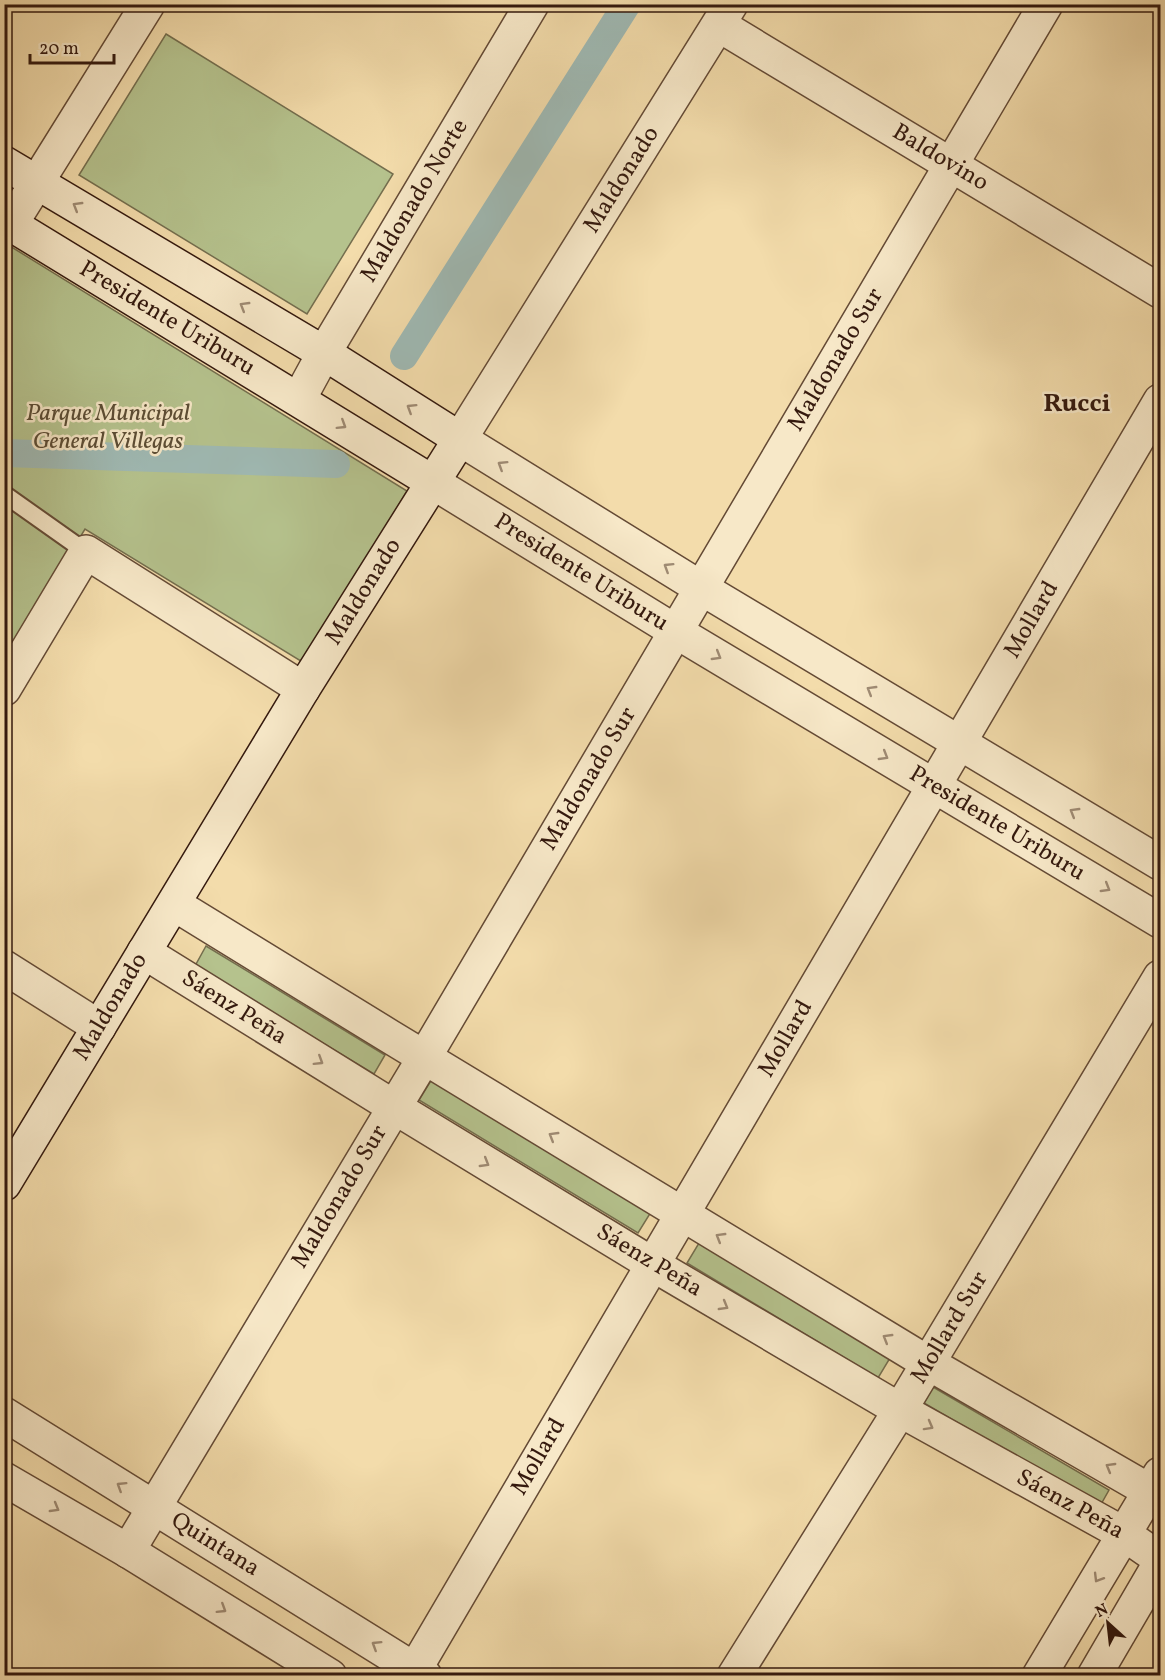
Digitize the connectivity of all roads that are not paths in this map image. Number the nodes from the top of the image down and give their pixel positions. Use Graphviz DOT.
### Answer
graph roads {
  1 [pos="148,4"];
  2 [pos="532,4"];
  3 [pos="1046,4"];
  4 [pos="725,15"];
  5 [pos="4,163"];
  6 [pos="951,165"];
  7 [pos="37,183"];
  8 [pos="8,222"];
  9 [pos="1161,291"];
  10 [pos="324,353"];
  11 [pos="299,399"];
  12 [pos="1161,401"];
  13 [pos="460,439"];
  14 [pos="434,483"];
  15 [pos="4,494"];
  16 [pos="86,552"];
  17 [pos="701,588"];
  18 [pos="675,631"];
  19 [pos="4,689"];
  20 [pos="303,689"];
  21 [pos="960,743"];
  22 [pos="934,786"];
  23 [pos="1161,863"];
  24 [pos="174,904"];
  25 [pos="1161,921"];
  26 [pos="144,952"];
  27 [pos="4,967"];
  28 [pos="1161,977"];
  29 [pos="99,1028"];
  30 [pos="424,1058"];
  31 [pos="394,1107"];
  32 [pos="4,1184"];
  33 [pos="682,1214"];
  34 [pos="652,1264"];
  35 [pos="928,1363"];
  36 [pos="900,1410"];
  37 [pos="4,1414"];
  38 [pos="4,1479"];
  39 [pos="1157,1487"];
  40 [pos="154,1507"];
  41 [pos="1124,1534"];
  42 [pos="128,1551"];
  43 [pos="1161,1561"];
  44 [pos="417,1673"];
  45 [pos="330,1676"];
  46 [pos="734,1676"];
  47 [pos="1039,1676"];
  48 [pos="1094,1676"];
  1 -- 7 [label="street"];
  2 -- 10 [label="street, Maldonado Norte"];
  3 -- 6 [label="street, Maldonado Sur"];
  4 -- 6 [label="street, Baldovino"];
  4 -- 13 [label="street, Maldonado"];
  5 -- 7 [label="street, Presidente Uriburu"];
  6 -- 9 [label="street, Baldovino"];
  6 -- 17 [label="street, Maldonado Sur"];
  7 -- 8 [label="street"];
  10 -- 7 [label="street, Presidente Uriburu, one-way"];
  8 -- 11 [label="street, Presidente Uriburu"];
  10 -- 11 [label="street, Maldonado Norte"];
  13 -- 10 [label="street, Presidente Uriburu, one-way"];
  11 -- 14 [label="street, Presidente Uriburu, one-way"];
  12 -- 21 [label="street, Mollard"];
  13 -- 14 [label="street, Maldonado"];
  17 -- 13 [label="street, Presidente Uriburu, one-way"];
  14 -- 18 [label="street, Presidente Uriburu"];
  14 -- 20 [label="street, Maldonado"];
  15 -- 16 [label="lane"];
  16 -- 19 [label="street"];
  16 -- 20 [label="street"];
  17 -- 18 [label="street, Maldonado Sur"];
  21 -- 17 [label="street, Presidente Uriburu, one-way"];
  18 -- 22 [label="street, Presidente Uriburu, one-way"];
  18 -- 30 [label="street, Maldonado Sur"];
  20 -- 24 [label="street, Maldonado"];
  21 -- 22 [label="street, Mollard"];
  23 -- 21 [label="street, Presidente Uriburu, one-way"];
  22 -- 25 [label="street, Presidente Uriburu, one-way"];
  22 -- 33 [label="street, Mollard"];
  24 -- 26 [label="street, Maldonado"];
  24 -- 30 [label="street"];
  26 -- 29 [label="street, Maldonado"];
  26 -- 31 [label="street, Sáenz Peña, one-way"];
  27 -- 29 [label="street"];
  28 -- 35 [label="street, Mollard Sur"];
  29 -- 32 [label="street, Maldonado"];
  30 -- 31 [label="street, Maldonado Sur"];
  33 -- 30 [label="street, one-way"];
  31 -- 34 [label="street, Sáenz Peña, one-way"];
  31 -- 40 [label="street, Maldonado Sur"];
  33 -- 34 [label="street, Mollard"];
  35 -- 33 [label="street, one-way"];
  34 -- 36 [label="street, Sáenz Peña, one-way"];
  34 -- 44 [label="street, Mollard"];
  35 -- 36 [label="street, Mollard Sur"];
  39 -- 35 [label="street, one-way"];
  36 -- 41 [label="street, Sáenz Peña, one-way"];
  36 -- 46 [label="street, Mollard Sur"];
  40 -- 37 [label="street, Quintana, one-way"];
  38 -- 42 [label="street, one-way"];
  39 -- 41 [label="street"];
  40 -- 42 [label="street, Maldonado Sur"];
  44 -- 40 [label="street, Quintana, one-way"];
  41 -- 43 [label="street, Sáenz Peña"];
  41 -- 47 [label="street, one-way"];
  42 -- 45 [label="street, one-way"];
  43 -- 48 [label="street"];
}
